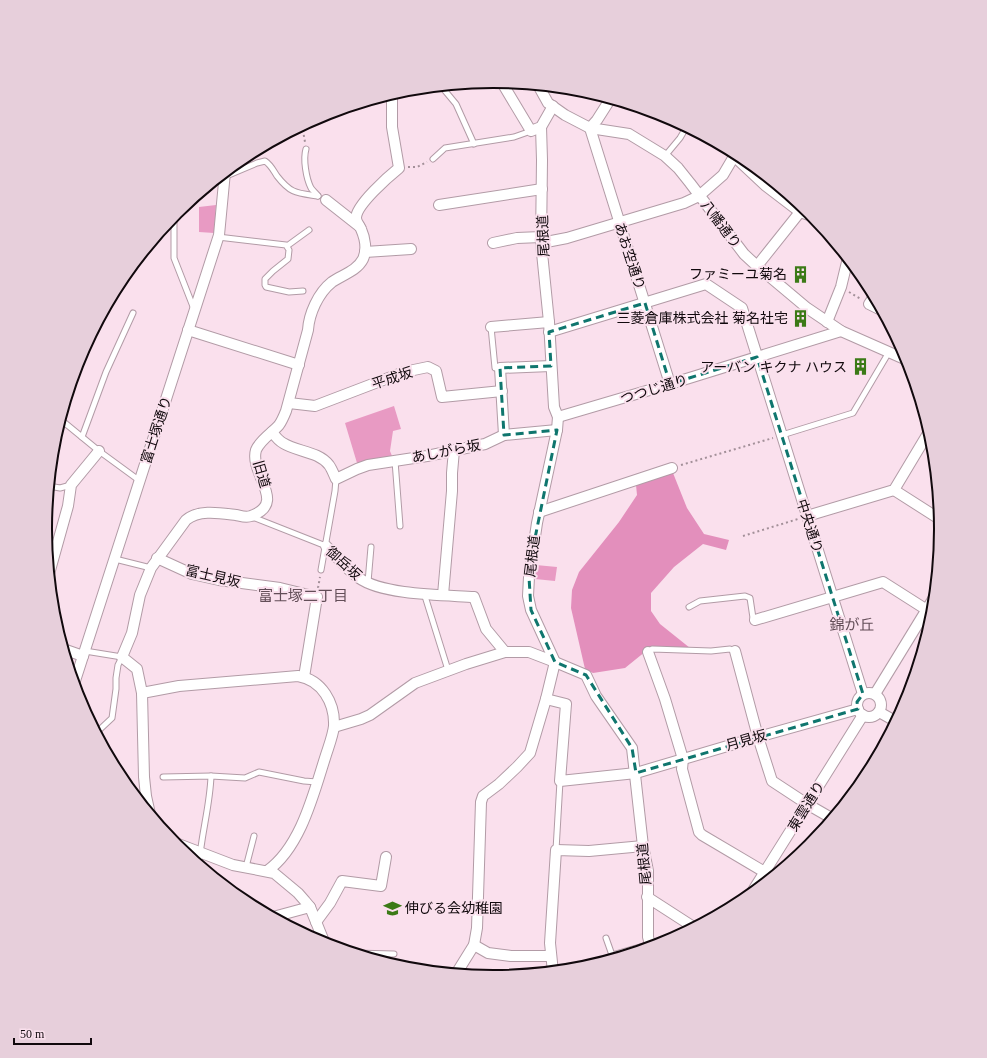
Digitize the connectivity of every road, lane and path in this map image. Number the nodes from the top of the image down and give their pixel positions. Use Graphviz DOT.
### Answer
graph roads {
  1 [pos="505,88"];
  2 [pos="444,90"];
  3 [pos="541,90"];
  4 [pos="392,100"];
  5 [pos="608,103"];
  6 [pos="553,106"];
  7 [pos="541,127"];
  8 [pos="590,128"];
  9 [pos="303,131"];
  10 [pos="531,131"];
  11 [pos="684,131"];
  12 [pos="474,144"];
  13 [pos="306,149"];
  14 [pos="666,156"];
  15 [pos="433,158"];
  16 [pos="733,158"];
  17 [pos="399,168"];
  18 [pos="237,170"];
  19 [pos="750,170"];
  20 [pos="224,180"];
  21 [pos="542,189"];
  22 [pos="699,196"];
  23 [pos="322,198"];
  24 [pos="789,200"];
  25 [pos="439,205"];
  26 [pos="800,211"];
  27 [pos="619,222"];
  28 [pos="174,225"];
  29 [pos="359,226"];
  30 [pos="309,230"];
  31 [pos="218,238"];
  32 [pos="541,240"];
  33 [pos="493,242"];
  34 [pos="287,246"];
  35 [pos="411,250"];
  36 [pos="364,252"];
  37 [pos="847,264"];
  38 [pos="757,266"];
  39 [pos="841,287"];
  40 [pos="303,291"];
  41 [pos="870,298"];
  42 [pos="645,303"];
  43 [pos="194,310"];
  44 [pos="133,313"];
  45 [pos="827,322"];
  46 [pos="491,327"];
  47 [pos="549,327"];
  48 [pos="188,330"];
  49 [pos="841,331"];
  50 [pos="889,352"];
  51 [pos="899,356"];
  52 [pos="757,357"];
  53 [pos="299,365"];
  54 [pos="551,366"];
  55 [pos="500,368"];
  56 [pos="670,384"];
  57 [pos="502,391"];
  58 [pos="289,403"];
  59 [pos="558,417"];
  60 [pos="65,423"];
  61 [pos="557,430"];
  62 [pos="272,432"];
  63 [pos="504,435"];
  64 [pos="782,435"];
  65 [pos="82,437"];
  66 [pos="926,437"];
  67 [pos="454,450"];
  68 [pos="99,451"];
  69 [pos="395,461"];
  70 [pos="672,468"];
  71 [pos="336,479"];
  72 [pos="140,480"];
  73 [pos="71,485"];
  74 [pos="54,487"];
  75 [pos="894,490"];
  76 [pos="539,512"];
  77 [pos="807,516"];
  78 [pos="935,516"];
  79 [pos="248,517"];
  80 [pos="400,526"];
  81 [pos="742,536"];
  82 [pos="326,546"];
  83 [pos="371,547"];
  84 [pos="157,558"];
  85 [pos="115,559"];
  86 [pos="53,561"];
  87 [pos="151,568"];
  88 [pos="322,570"];
  89 [pos="368,584"];
  90 [pos="424,593"];
  91 [pos="443,595"];
  92 [pos="317,598"];
  93 [pos="833,598"];
  94 [pos="689,607"];
  95 [pos="928,609"];
  96 [pos="927,615"];
  97 [pos="755,620"];
  98 [pos="69,650"];
  99 [pos="735,651"];
  100 [pos="505,652"];
  101 [pos="648,652"];
  102 [pos="84,654"];
  103 [pos="122,657"];
  104 [pos="555,662"];
  105 [pos="448,670"];
  106 [pos="77,676"];
  107 [pos="304,677"];
  108 [pos="142,693"];
  109 [pos="863,694"];
  110 [pos="876,694"];
  111 [pos="546,699"];
  112 [pos="860,712"];
  113 [pos="879,712"];
  114 [pos="891,719"];
  115 [pos="334,727"];
  116 [pos="100,729"];
  117 [pos="758,737"];
  118 [pos="682,759"];
  119 [pos="636,773"];
  120 [pos="211,776"];
  121 [pos="163,777"];
  122 [pos="560,781"];
  123 [pos="317,782"];
  124 [pos="148,804"];
  125 [pos="807,804"];
  126 [pos="828,816"];
  127 [pos="254,836"];
  128 [pos="643,846"];
  129 [pos="189,848"];
  130 [pos="556,850"];
  131 [pos="200,853"];
  132 [pos="386,857"];
  133 [pos="200,859"];
  134 [pos="246,867"];
  135 [pos="267,871"];
  136 [pos="769,874"];
  137 [pos="647,897"];
  138 [pos="310,908"];
  139 [pos="280,915"];
  140 [pos="316,922"];
  141 [pos="690,925"];
  142 [pos="322,935"];
  143 [pos="606,938"];
  144 [pos="649,942"];
  145 [pos="474,945"];
  146 [pos="374,953"];
  147 [pos="394,954"];
  148 [pos="612,954"];
  149 [pos="550,956"];
  150 [pos="552,967"];
  151 [pos="459,969"];
  1 -- 10 [label="street"];
  2 -- 12 [label="lane"];
  3 -- 6 [label="street, 八幡通り"];
  4 -- 17 [label="street"];
  5 -- 8 [label="street"];
  6 -- 7 [label="street"];
  6 -- 8 [label="street, 八幡通り"];
  7 -- 10 [label="street"];
  7 -- 21 [label="street, 尾根道"];
  8 -- 14 [label="street, 八幡通り"];
  8 -- 27 [label="street, あお空通り"];
  9 -- 13 [label="path"];
  10 -- 12 [label="lane"];
  11 -- 14 [label="lane"];
  12 -- 15 [label="lane"];
  13 -- 23 [label="lane"];
  14 -- 22 [label="street, 八幡通り"];
  15 -- 17 [label="path"];
  16 -- 22 [label="street"];
  17 -- 29 [label="street"];
  18 -- 23 [label="lane"];
  19 -- 24 [label="street"];
  20 -- 31 [label="street, 富士塚通り"];
  21 -- 25 [label="street"];
  21 -- 32 [label="street, 尾根道"];
  22 -- 27 [label="street"];
  22 -- 38 [label="street, 八幡通り"];
  23 -- 29 [label="street"];
  26 -- 38 [label="street"];
  27 -- 32 [label="street"];
  27 -- 42 [label="street, あお空通り"];
  28 -- 43 [label="lane"];
  29 -- 36 [label="street"];
  30 -- 34 [label="lane"];
  31 -- 34 [label="lane"];
  31 -- 43 [label="street, 富士塚通り"];
  32 -- 33 [label="street"];
  32 -- 47 [label="street, 尾根道"];
  34 -- 40 [label="lane"];
  35 -- 36 [label="street"];
  36 -- 53 [label="street, 旧道"];
  37 -- 39 [label="street"];
  38 -- 45 [label="street, 八幡通り"];
  39 -- 41 [label="path"];
  39 -- 45 [label="street"];
  42 -- 47 [label="street"];
  42 -- 52 [label="street, 中央通り"];
  42 -- 56 [label="street, あお空通り"];
  43 -- 48 [label="street, 富士塚通り"];
  44 -- 65 [label="lane"];
  45 -- 49 [label="street, 八幡通り"];
  46 -- 47 [label="street"];
  46 -- 55 [label="lane"];
  47 -- 54 [label="street, 尾根道"];
  48 -- 53 [label="street"];
  48 -- 72 [label="street, 富士塚通り"];
  49 -- 50 [label="street, 八幡通り"];
  49 -- 52 [label="street, つつじ通り"];
  50 -- 51 [label="street, 八幡通り"];
  50 -- 64 [label="lane"];
  52 -- 56 [label="street, つつじ通り"];
  52 -- 64 [label="street, 中央通り"];
  53 -- 58 [label="street, 旧道"];
  54 -- 55 [label="street"];
  54 -- 59 [label="street, 尾根道"];
  55 -- 57 [label="street"];
  56 -- 59 [label="street, つつじ通り"];
  57 -- 58 [label="street, 平成坂"];
  57 -- 63 [label="street"];
  58 -- 62 [label="street, 旧道"];
  59 -- 61 [label="street, 尾根道"];
  60 -- 65 [label="lane"];
  61 -- 63 [label="street, あしがら坂"];
  61 -- 76 [label="street, 尾根道"];
  62 -- 71 [label="street"];
  62 -- 79 [label="street, 旧道"];
  63 -- 67 [label="street, あしがら坂"];
  64 -- 70 [label="path"];
  64 -- 77 [label="street, 中央通り"];
  65 -- 68 [label="lane"];
  66 -- 75 [label="street"];
  67 -- 69 [label="street, あしがら坂"];
  67 -- 91 [label="street"];
  68 -- 72 [label="lane"];
  68 -- 73 [label="street"];
  69 -- 71 [label="street, あしがら坂"];
  69 -- 80 [label="lane"];
  70 -- 76 [label="street"];
  71 -- 82 [label="lane"];
  72 -- 85 [label="street, 富士塚通り"];
  73 -- 74 [label="lane"];
  73 -- 86 [label="street"];
  75 -- 77 [label="street"];
  75 -- 78 [label="street"];
  76 -- 104 [label="street, 尾根道"];
  77 -- 81 [label="path"];
  77 -- 93 [label="street, 中央通り"];
  79 -- 82 [label="lane, 御岳坂"];
  79 -- 84 [label="street"];
  82 -- 88 [label="lane"];
  82 -- 89 [label="street, 御岳坂"];
  83 -- 89 [label="lane"];
  84 -- 87 [label="street"];
  84 -- 92 [label="street, 富士見坂"];
  85 -- 87 [label="lane"];
  85 -- 102 [label="street, 富士塚通り"];
  87 -- 103 [label="street"];
  88 -- 92 [label="path"];
  89 -- 90 [label="street, 御岳坂"];
  90 -- 91 [label="street, 御岳坂"];
  90 -- 105 [label="lane"];
  91 -- 100 [label="street, 御岳坂"];
  92 -- 107 [label="street"];
  93 -- 95 [label="street"];
  93 -- 97 [label="street"];
  93 -- 109 [label="street, 中央通り"];
  94 -- 97 [label="lane"];
  96 -- 110 [label="street"];
  98 -- 102 [label="street"];
  99 -- 101 [label="lane"];
  99 -- 117 [label="street"];
  100 -- 104 [label="street"];
  100 -- 105 [label="street"];
  101 -- 118 [label="street"];
  102 -- 103 [label="lane"];
  102 -- 106 [label="street, 富士塚通り"];
  103 -- 108 [label="street"];
  103 -- 116 [label="lane"];
  104 -- 111 [label="street"];
  104 -- 119 [label="street, 尾根道"];
  105 -- 115 [label="street"];
  107 -- 108 [label="street"];
  107 -- 115 [label="street"];
  108 -- 124 [label="street"];
  109 -- 110 [label="street"];
  109 -- 112 [label="street"];
  110 -- 113 [label="street"];
  111 -- 122 [label="street"];
  111 -- 145 [label="street"];
  112 -- 113 [label="street"];
  112 -- 117 [label="street, 月見坂"];
  112 -- 125 [label="street, 東雲通り"];
  113 -- 114 [label="street"];
  115 -- 123 [label="street"];
  117 -- 118 [label="street, 月見坂"];
  117 -- 125 [label="street"];
  118 -- 119 [label="street, 月見坂"];
  118 -- 136 [label="street"];
  119 -- 122 [label="street, 月見坂"];
  119 -- 128 [label="street, 尾根道"];
  120 -- 121 [label="lane"];
  120 -- 123 [label="lane"];
  120 -- 131 [label="lane"];
  122 -- 130 [label="lane"];
  123 -- 135 [label="street"];
  125 -- 126 [label="street"];
  125 -- 136 [label="street, 東雲通り"];
  127 -- 134 [label="lane"];
  128 -- 130 [label="street"];
  128 -- 137 [label="street, 尾根道"];
  129 -- 131 [label="street"];
  130 -- 149 [label="street"];
  131 -- 133 [label="lane"];
  131 -- 134 [label="street"];
  132 -- 140 [label="street"];
  134 -- 135 [label="street"];
  135 -- 138 [label="street"];
  137 -- 141 [label="street"];
  137 -- 144 [label="street, 尾根道"];
  138 -- 139 [label="street"];
  138 -- 140 [label="street"];
  140 -- 142 [label="street"];
  143 -- 148 [label="lane"];
  145 -- 149 [label="street"];
  145 -- 151 [label="street"];
  146 -- 147 [label="lane"];
  149 -- 150 [label="street"];
}
